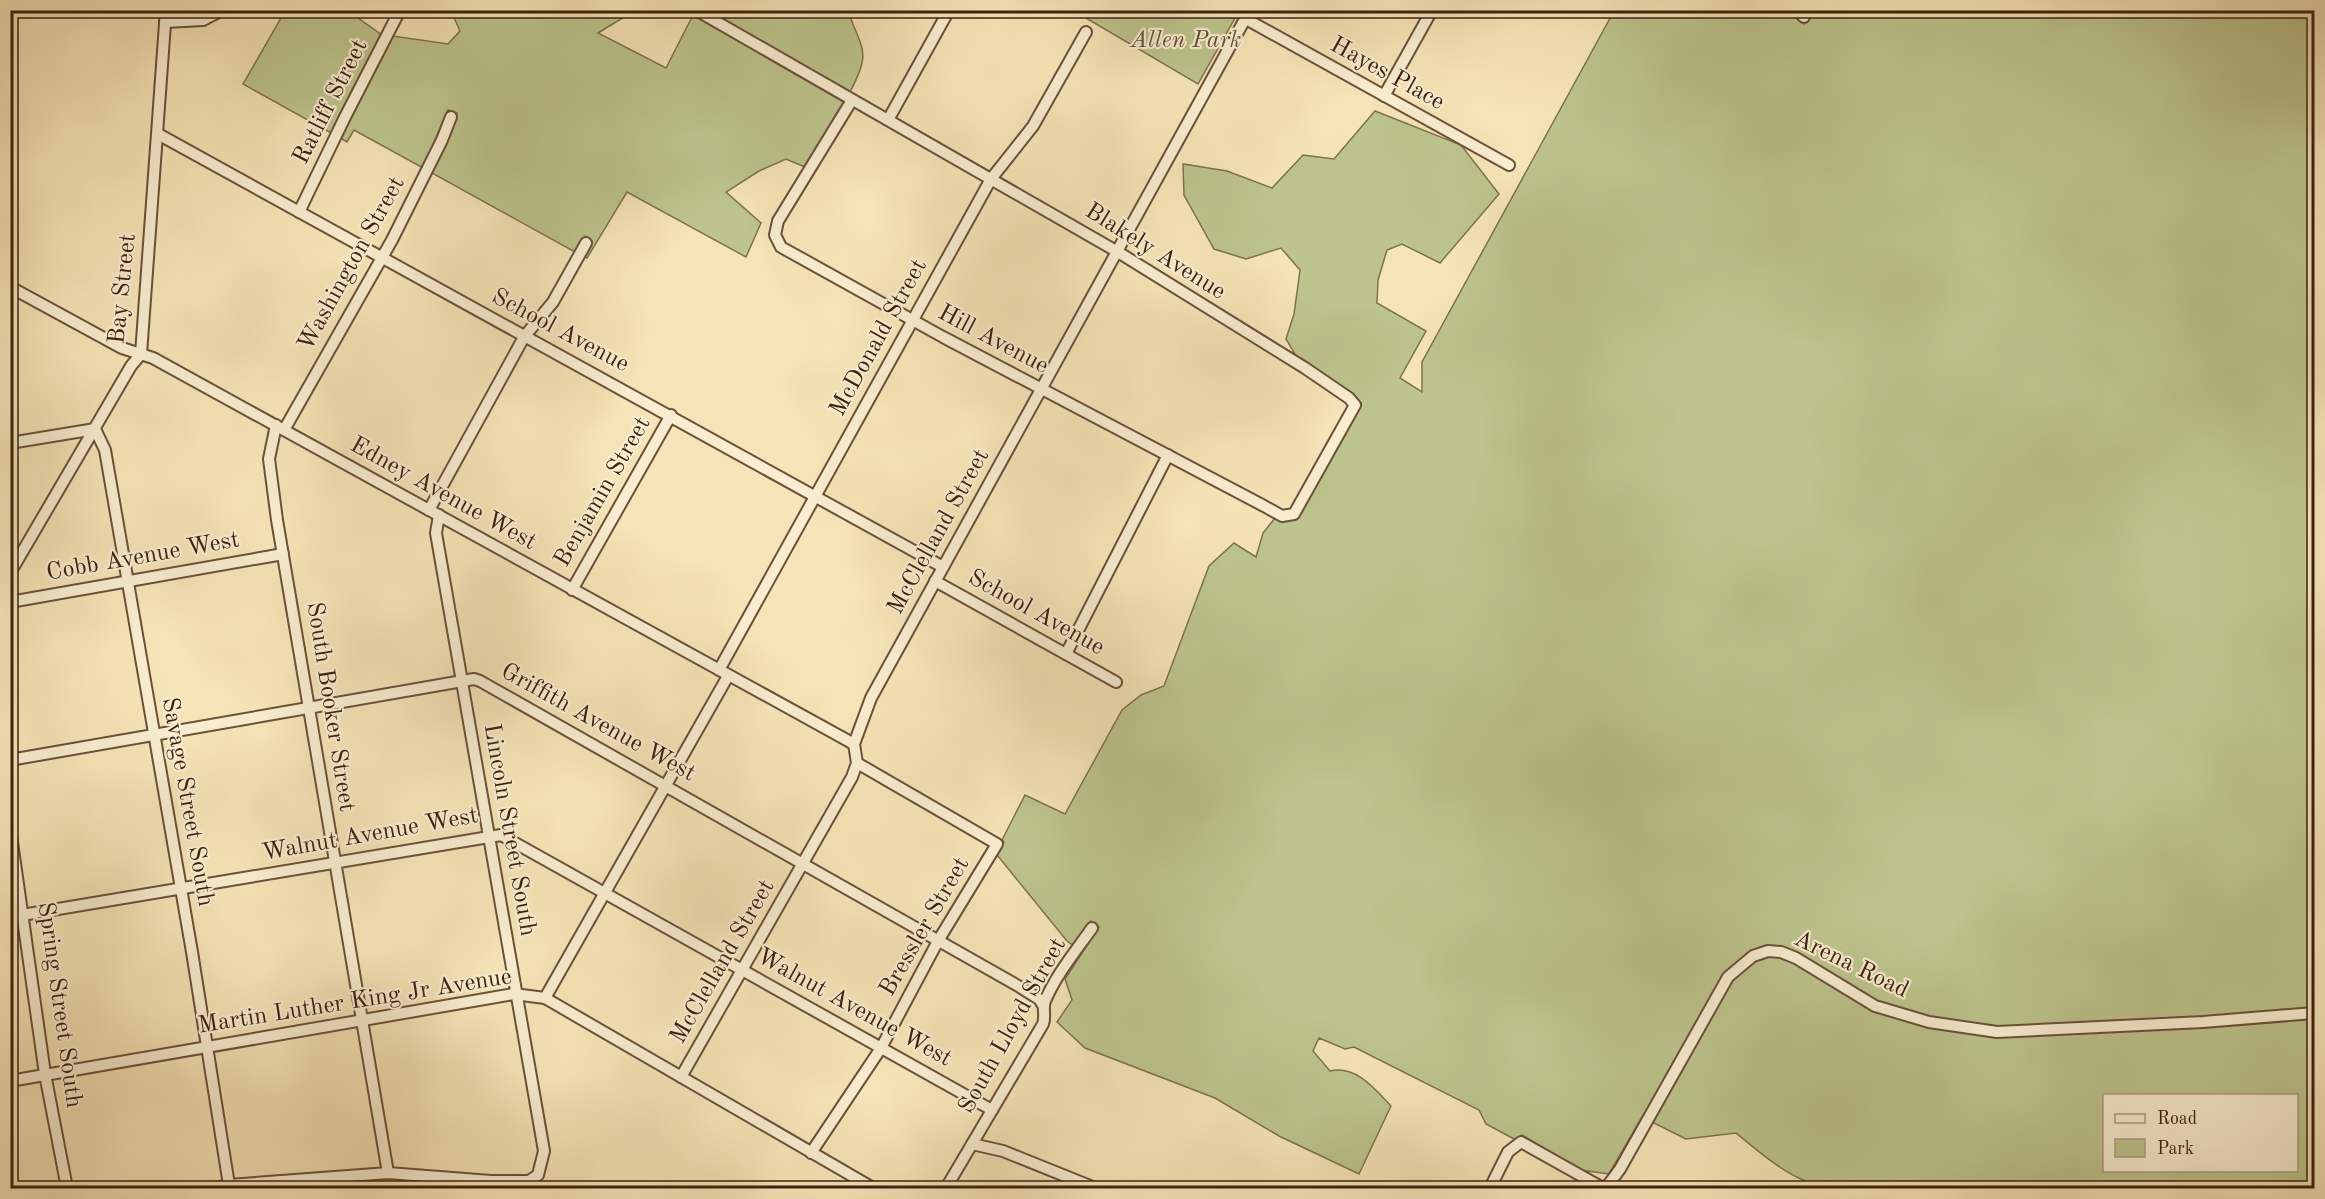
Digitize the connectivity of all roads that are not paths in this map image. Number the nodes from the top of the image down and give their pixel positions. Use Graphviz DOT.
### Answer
graph roads {
  1 [pos="222,10"];
  2 [pos="400,10"];
  3 [pos="696,10"];
  4 [pos="949,10"];
  5 [pos="1432,10"];
  6 [pos="1248,15"];
  7 [pos="166,16"];
  8 [pos="1086,32"];
  9 [pos="1384,96"];
  10 [pos="852,100"];
  11 [pos="451,117"];
  12 [pos="888,120"];
  13 [pos="158,134"];
  14 [pos="1509,165"];
  15 [pos="991,179"];
  16 [pos="299,212"];
  17 [pos="586,243"];
  18 [pos="1118,252"];
  19 [pos="380,257"];
  20 [pos="10,287"];
  21 [pos="912,320"];
  22 [pos="524,337"];
  23 [pos="141,354"];
  24 [pos="1042,390"];
  25 [pos="671,415"];
  26 [pos="280,428"];
  27 [pos="95,429"];
  28 [pos="10,443"];
  29 [pos="1168,455"];
  30 [pos="814,495"];
  31 [pos="434,513"];
  32 [pos="283,554"];
  33 [pos="943,567"];
  34 [pos="10,573"];
  35 [pos="128,580"];
  36 [pos="935,581"];
  37 [pos="572,590"];
  38 [pos="10,602"];
  39 [pos="1066,654"];
  40 [pos="724,673"];
  41 [pos="1116,682"];
  42 [pos="463,684"];
  43 [pos="310,709"];
  44 [pos="154,735"];
  45 [pos="854,744"];
  46 [pos="10,760"];
  47 [pos="857,763"];
  48 [pos="667,785"];
  49 [pos="10,828"];
  50 [pos="489,836"];
  51 [pos="335,863"];
  52 [pos="802,865"];
  53 [pos="182,889"];
  54 [pos="606,893"];
  55 [pos="24,916"];
  56 [pos="10,917"];
  57 [pos="1092,928"];
  58 [pos="938,941"];
  59 [pos="743,970"];
  60 [pos="514,994"];
  61 [pos="545,998"];
  62 [pos="1043,1005"];
  63 [pos="2314,1013"];
  64 [pos="362,1020"];
  65 [pos="208,1046"];
  66 [pos="881,1048"];
  67 [pos="45,1074"];
  68 [pos="681,1077"];
  69 [pos="10,1081"];
  70 [pos="992,1110"];
  71 [pos="972,1144"];
  72 [pos="811,1153"];
  73 [pos="388,1173"];
  74 [pos="229,1185"];
  75 [pos="68,1188"];
  76 [pos="214,1188"];
  77 [pos="873,1188"];
  78 [pos="946,1188"];
  79 [pos="1095,1188"];
  80 [pos="1490,1188"];
  81 [pos="1604,1188"];
  1 -- 7 [label="street"];
  2 -- 16 [label="street, Ratliff Street"];
  3 -- 10 [label="street, Blakely Avenue"];
  4 -- 12 [label="street"];
  5 -- 9 [label="street"];
  6 -- 9 [label="street, Hayes Place"];
  6 -- 18 [label="street, McClelland Street"];
  7 -- 13 [label="street, Bay Street"];
  8 -- 15 [label="street, McDonald Street"];
  9 -- 14 [label="street, Hayes Place"];
  10 -- 12 [label="street, Blakely Avenue"];
  10 -- 21 [label="street, Hill Avenue"];
  11 -- 19 [label="street, Washington Street"];
  12 -- 15 [label="street, Blakely Avenue"];
  13 -- 16 [label="street, School Avenue"];
  13 -- 23 [label="street, Bay Street"];
  15 -- 18 [label="street, Blakely Avenue"];
  15 -- 21 [label="street, McDonald Street"];
  16 -- 19 [label="street, School Avenue"];
  17 -- 22 [label="street, Lincoln Street South"];
  18 -- 24 [label="street, McClelland Street"];
  18 -- 29 [label="street, Blakely Avenue"];
  19 -- 22 [label="street, School Avenue"];
  19 -- 26 [label="street, Washington Street"];
  20 -- 23 [label="street, Edney Avenue West"];
  21 -- 24 [label="street, Hill Avenue"];
  21 -- 30 [label="street, McDonald Street"];
  22 -- 25 [label="street, School Avenue"];
  22 -- 31 [label="street, Lincoln Street South"];
  23 -- 26 [label="street, Edney Avenue West"];
  23 -- 27 [label="street, Bay Street"];
  24 -- 29 [label="street, Hill Avenue"];
  24 -- 33 [label="street, McClelland Street"];
  25 -- 30 [label="street, School Avenue"];
  25 -- 37 [label="street, Benjamin Street"];
  26 -- 31 [label="street, Edney Avenue West"];
  26 -- 32 [label="street, South Booker Street"];
  27 -- 28 [label="street"];
  27 -- 34 [label="street, Bay Street"];
  27 -- 35 [label="street, Savage Street South"];
  29 -- 39 [label="street"];
  30 -- 33 [label="street, School Avenue"];
  30 -- 40 [label="street, McDonald Street"];
  31 -- 37 [label="street, Edney Avenue West"];
  31 -- 42 [label="street, Lincoln Street South"];
  32 -- 35 [label="street, Cobb Avenue West"];
  32 -- 43 [label="street, South Booker Street"];
  33 -- 36 [label="street, McClelland Street"];
  35 -- 38 [label="street, Cobb Avenue West"];
  35 -- 44 [label="street, Savage Street South"];
  36 -- 39 [label="street, School Avenue"];
  36 -- 45 [label="street, McClelland Street"];
  37 -- 40 [label="street, Edney Avenue West"];
  39 -- 41 [label="street, School Avenue"];
  40 -- 45 [label="street, Edney Avenue West"];
  40 -- 48 [label="street, McDonald Street"];
  42 -- 43 [label="street, Griffith Avenue West"];
  42 -- 48 [label="street, Griffith Avenue West"];
  42 -- 50 [label="street, Lincoln Street South"];
  43 -- 44 [label="street, Griffith Avenue West"];
  43 -- 51 [label="street, South Booker Street"];
  44 -- 46 [label="street, Griffith Avenue West"];
  44 -- 53 [label="street, Savage Street South"];
  45 -- 47 [label="street, McClelland Street"];
  47 -- 52 [label="street, McClelland Street"];
  47 -- 58 [label="street, Bressler Street"];
  48 -- 52 [label="street, Griffith Avenue West"];
  48 -- 54 [label="street, McDonald Street"];
  49 -- 55 [label="street, Spring Street South"];
  50 -- 51 [label="street, Walnut Avenue West"];
  50 -- 54 [label="street, Walnut Avenue West"];
  50 -- 60 [label="street, Lincoln Street South"];
  51 -- 53 [label="street, Walnut Avenue West"];
  51 -- 64 [label="street, South Booker Street"];
  52 -- 58 [label="street, Griffith Avenue West"];
  52 -- 59 [label="street, McClelland Street"];
  53 -- 55 [label="street, Walnut Avenue West"];
  53 -- 65 [label="street, Savage Street South"];
  54 -- 59 [label="street, Walnut Avenue West"];
  54 -- 61 [label="street, McDonald Street"];
  55 -- 56 [label="street, Walnut Avenue West"];
  55 -- 67 [label="street, Spring Street South"];
  57 -- 62 [label="street, South Lloyd Street"];
  58 -- 62 [label="street, Griffith Avenue West"];
  58 -- 66 [label="street, Bressler Street"];
  59 -- 66 [label="street, Walnut Avenue West"];
  59 -- 68 [label="street, McClelland Street"];
  60 -- 61 [label="street, Martin Luther King Jr Avenue"];
  60 -- 64 [label="street, Martin Luther King Jr Avenue"];
  60 -- 73 [label="street, Lincoln Street South"];
  61 -- 68 [label="street, Martin Luther King Jr Avenue"];
  62 -- 70 [label="street, South Lloyd Street"];
  63 -- 81 [label="street, Arena Road"];
  64 -- 65 [label="street, Martin Luther King Jr Avenue"];
  64 -- 73 [label="street, South Booker Street"];
  65 -- 67 [label="street, Martin Luther King Jr Avenue"];
  65 -- 74 [label="street, Savage Street South"];
  66 -- 70 [label="street, Walnut Avenue West"];
  66 -- 72 [label="street, Bressler Street"];
  67 -- 69 [label="street, Martin Luther King Jr Avenue"];
  67 -- 75 [label="street, Spring Street South"];
  68 -- 72 [label="street, Martin Luther King Jr Avenue"];
  70 -- 71 [label="street, South Lloyd Street"];
  71 -- 78 [label="street"];
  71 -- 79 [label="street"];
  72 -- 77 [label="street, Martin Luther King Jr Avenue"];
  73 -- 74 [label="street"];
  74 -- 76 [label="street"];
  80 -- 81 [label="street"];
}
